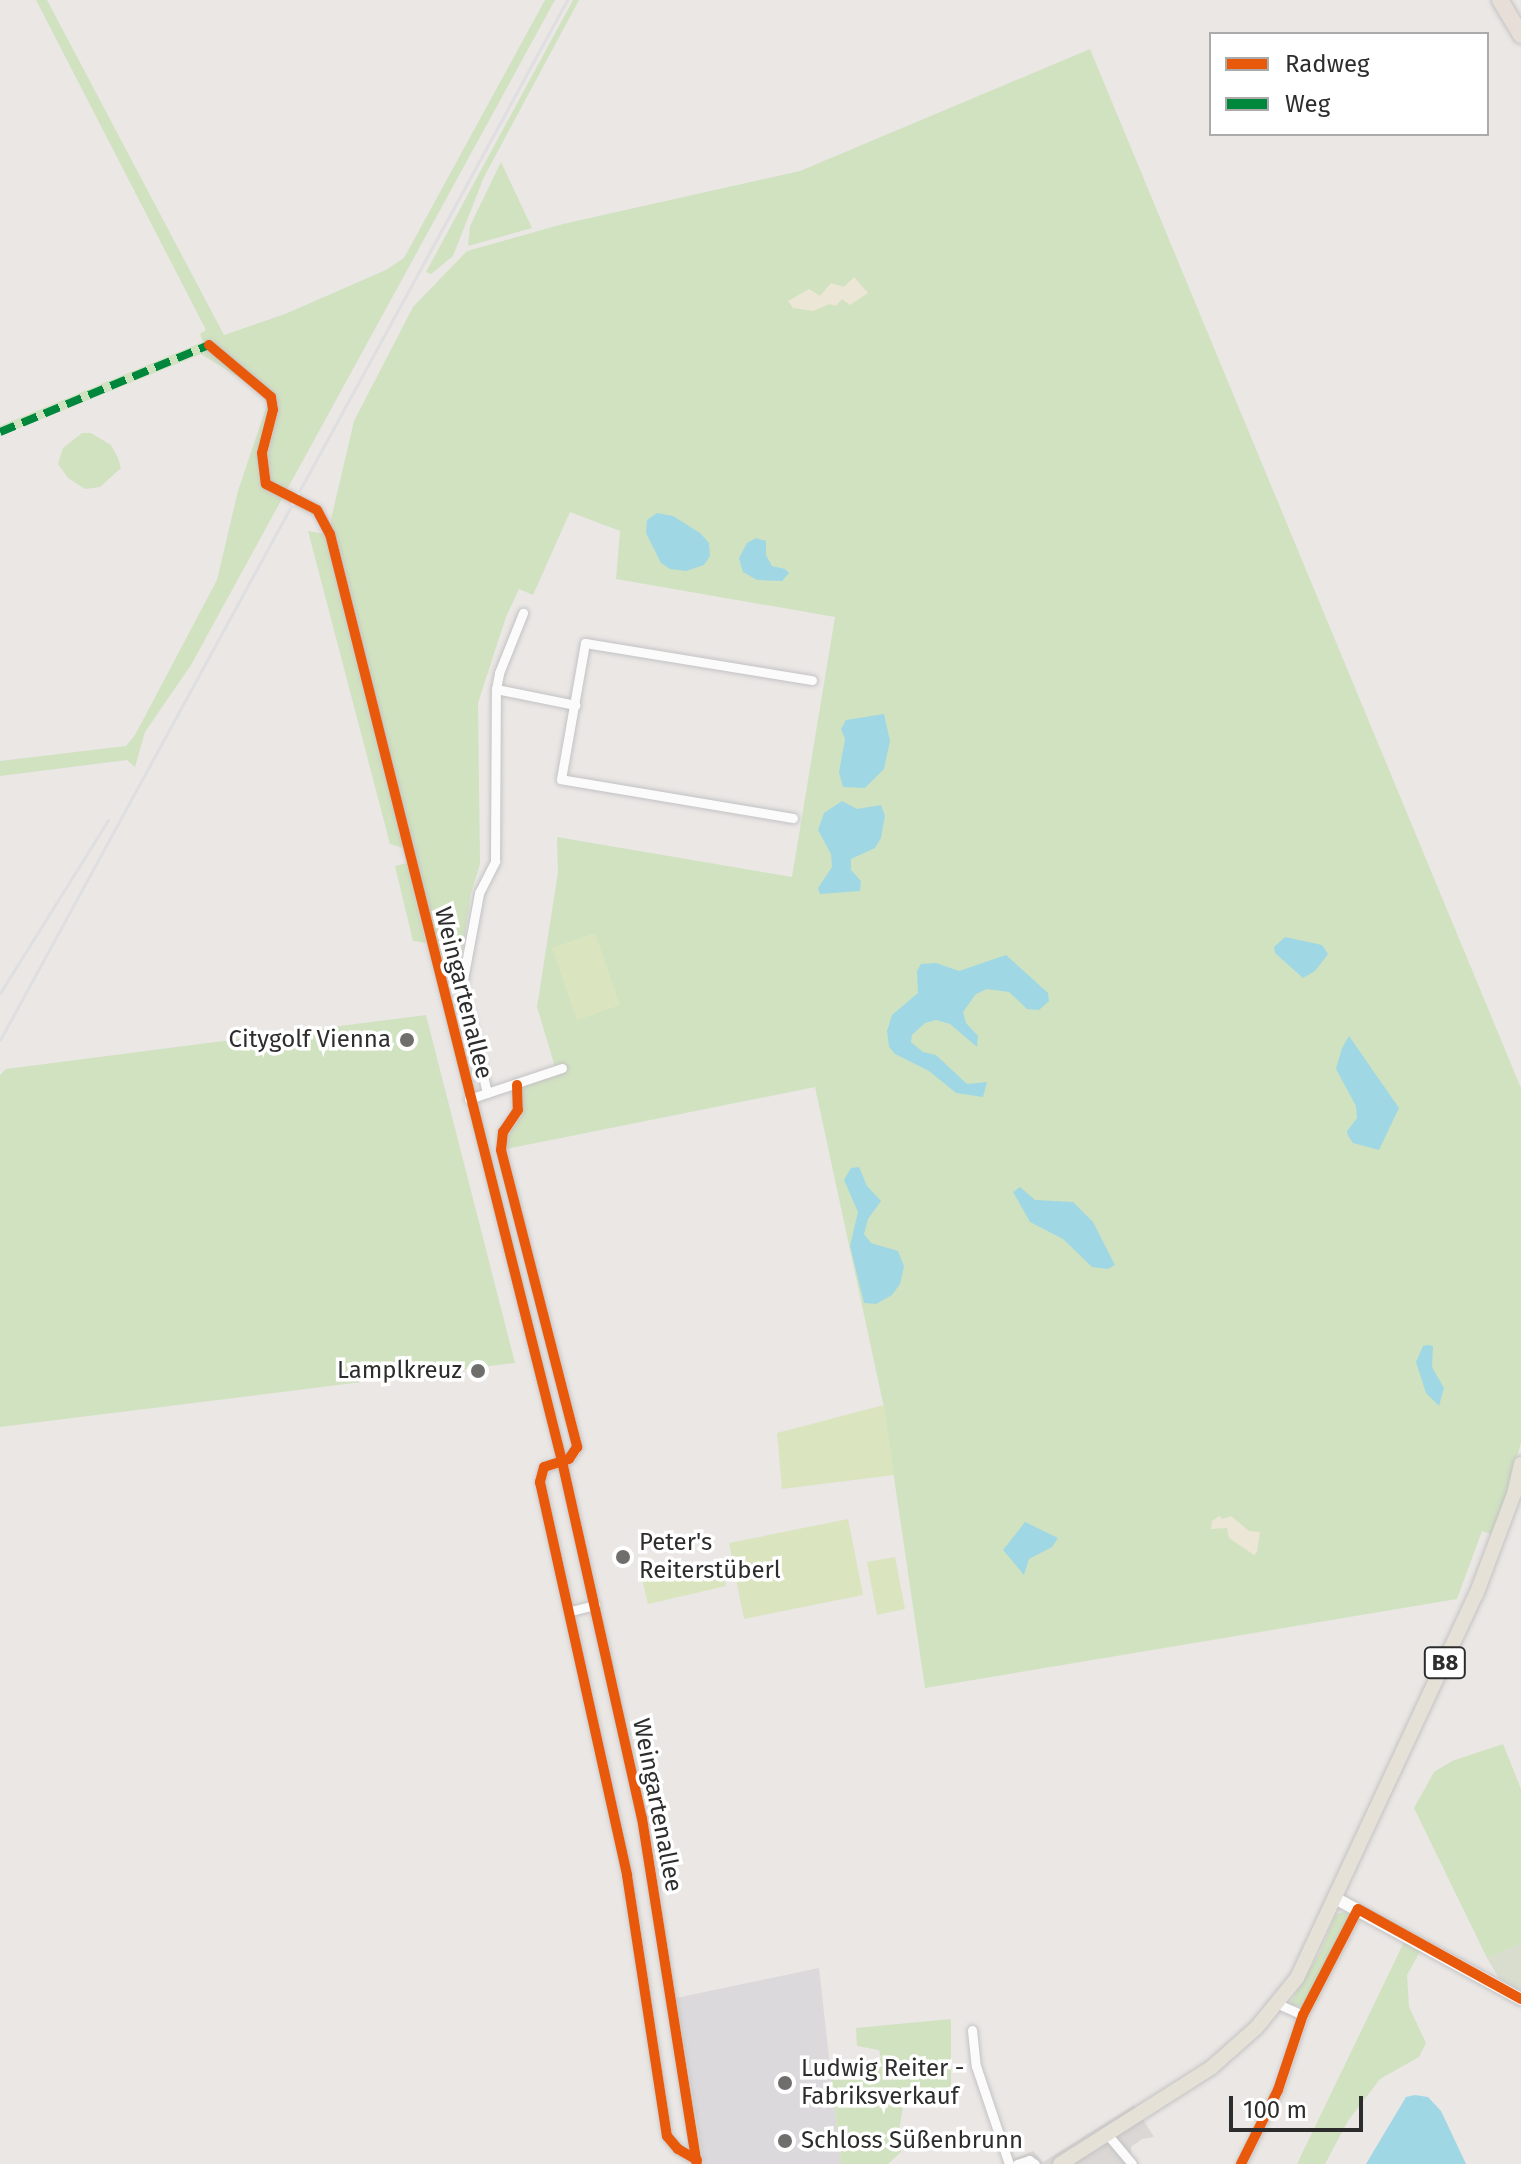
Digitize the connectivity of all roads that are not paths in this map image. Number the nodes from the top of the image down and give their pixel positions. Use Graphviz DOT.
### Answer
graph roads {
  1 [pos="1500,0"];
  2 [pos="1521,34"];
  3 [pos="209,345"];
  4 [pos="523,613"];
  5 [pos="812,680"];
  6 [pos="496,689"];
  7 [pos="575,705"];
  8 [pos="793,818"];
  9 [pos="562,1068"];
  10 [pos="517,1085"];
  11 [pos="487,1093"];
  12 [pos="469,1099"];
  13 [pos="558,1369"];
  14 [pos="539,1373"];
  15 [pos="562,1461"];
  16 [pos="1521,1464"];
  17 [pos="595,1605"];
  18 [pos="571,1611"];
  19 [pos="1335,1898"];
  20 [pos="1358,1909"];
  21 [pos="1521,1999"];
  22 [pos="1278,2004"];
  23 [pos="1303,2015"];
  24 [pos="972,2030"];
  25 [pos="1107,2134"];
  26 [pos="697,2162"];
  27 [pos="1009,2164"];
  28 [pos="1017,2164"];
  29 [pos="1035,2164"];
  30 [pos="1060,2164"];
  31 [pos="1132,2164"];
  32 [pos="1241,2164"];
  1 -- 2 [label="highway"];
  3 -- 12 [label="street, Weingartenallee"];
  4 -- 6 [label="street, Weingartenallee"];
  5 -- 7 [label="street"];
  6 -- 7 [label="street"];
  6 -- 11 [label="street, Weingartenallee"];
  7 -- 8 [label="street"];
  9 -- 10 [label="street"];
  10 -- 11 [label="street, Weingartenallee"];
  10 -- 13 [label="street, Weingartenallee"];
  11 -- 12 [label="street, Weingartenallee"];
  12 -- 14 [label="street, Weingartenallee"];
  13 -- 14 [label="street"];
  13 -- 15 [label="street, Weingartenallee"];
  14 -- 15 [label="street, Weingartenallee"];
  15 -- 17 [label="street, Weingartenallee"];
  15 -- 18 [label="street, Weingartenallee"];
  16 -- 19 [label="main road, B8"];
  17 -- 18 [label="street"];
  17 -- 26 [label="street, Weingartenallee"];
  18 -- 26 [label="street, Weingartenallee"];
  19 -- 20 [label="street"];
  19 -- 22 [label="main road, B8"];
  20 -- 21 [label="street"];
  20 -- 23 [label="street"];
  22 -- 23 [label="street"];
  22 -- 25 [label="main road, B8"];
  23 -- 32 [label="street"];
  24 -- 27 [label="street"];
  25 -- 30 [label="main road, B8"];
  25 -- 31 [label="street"];
  28 -- 29 [label="street"];
}
